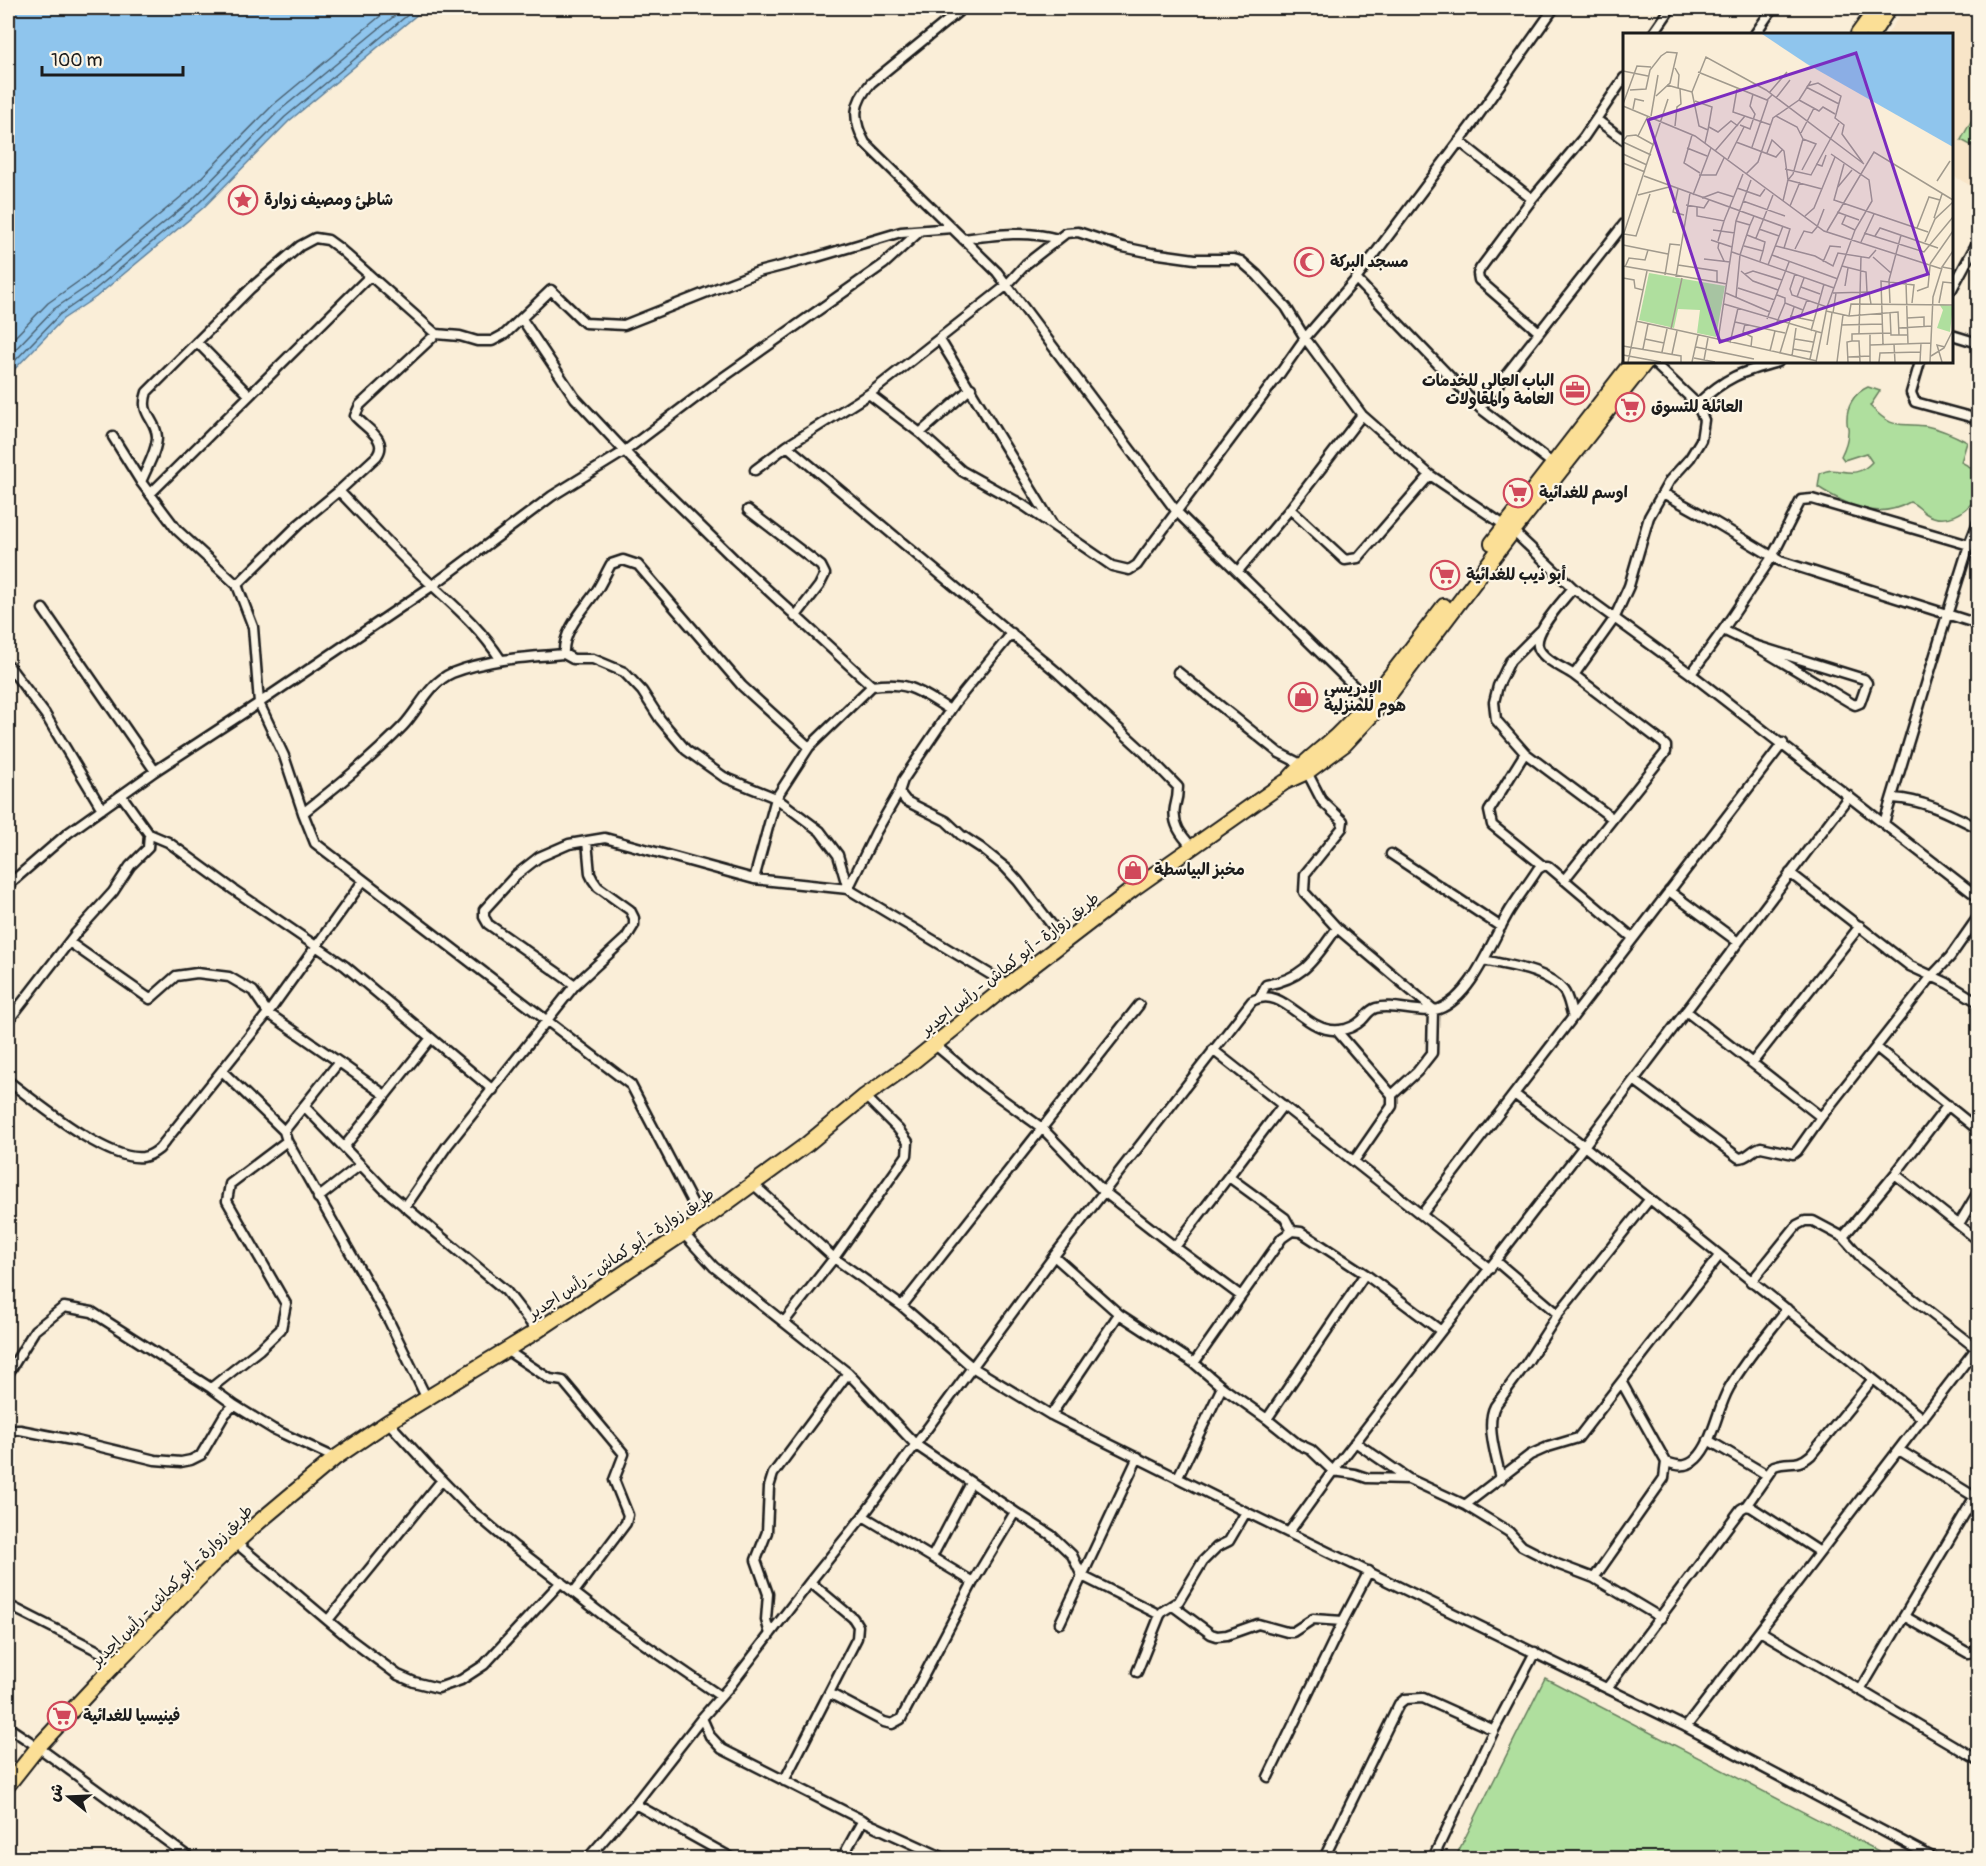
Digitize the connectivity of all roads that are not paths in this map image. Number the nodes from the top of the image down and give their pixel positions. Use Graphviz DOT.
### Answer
graph roads {
  1 [pos="963,8"];
  2 [pos="1554,8"];
  3 [pos="1671,8"];
  4 [pos="1773,8"];
  5 [pos="1877,8"];
  6 [pos="1889,8"];
  7 [pos="1654,33"];
  8 [pos="1756,33"];
  9 [pos="1859,33"];
  10 [pos="1873,33"];
  11 [pos="1623,80"];
  12 [pos="1597,120"];
  13 [pos="1623,139"];
  14 [pos="1459,141"];
  15 [pos="1532,199"];
  16 [pos="1623,225"];
  17 [pos="952,228"];
  18 [pos="920,231"];
  19 [pos="963,239"];
  20 [pos="1058,239"];
  21 [pos="1978,240"];
  22 [pos="370,276"];
  23 [pos="1356,279"];
  24 [pos="1006,286"];
  25 [pos="1953,287"];
  26 [pos="522,319"];
  27 [pos="1539,332"];
  28 [pos="436,334"];
  29 [pos="1953,335"];
  30 [pos="1305,338"];
  31 [pos="940,340"];
  32 [pos="197,342"];
  33 [pos="1978,343"];
  34 [pos="1631,363"];
  35 [pos="1645,363"];
  36 [pos="1654,363"];
  37 [pos="1775,363"];
  38 [pos="1920,363"];
  39 [pos="970,388"];
  40 [pos="869,394"];
  41 [pos="249,395"];
  42 [pos="1697,404"];
  43 [pos="1479,408"];
  44 [pos="1362,415"];
  45 [pos="1978,419"];
  46 [pos="920,433"];
  47 [pos="113,437"];
  48 [pos="787,446"];
  49 [pos="625,451"];
  50 [pos="1552,463"];
  51 [pos="755,470"];
  52 [pos="1430,475"];
  53 [pos="141,482"];
  54 [pos="339,491"];
  55 [pos="1663,493"];
  56 [pos="150,494"];
  57 [pos="1290,509"];
  58 [pos="748,510"];
  59 [pos="1177,512"];
  60 [pos="1978,522"];
  61 [pos="1055,528"];
  62 [pos="1509,528"];
  63 [pos="1969,545"];
  64 [pos="1772,557"];
  65 [pos="1238,571"];
  66 [pos="237,585"];
  67 [pos="432,586"];
  68 [pos="1573,588"];
  69 [pos="43,609"];
  70 [pos="1947,615"];
  71 [pos="795,617"];
  72 [pos="1614,619"];
  73 [pos="1978,624"];
  74 [pos="1723,630"];
  75 [pos="1540,631"];
  76 [pos="1012,633"];
  77 [pos="1754,645"];
  78 [pos="564,654"];
  79 [pos="501,660"];
  80 [pos="8,665"];
  81 [pos="1178,672"];
  82 [pos="1691,674"];
  83 [pos="1574,675"];
  84 [pos="872,686"];
  85 [pos="1369,701"];
  86 [pos="260,703"];
  87 [pos="950,710"];
  88 [pos="1341,740"];
  89 [pos="1783,743"];
  90 [pos="809,747"];
  91 [pos="1525,753"];
  92 [pos="1304,768"];
  93 [pos="155,771"];
  94 [pos="899,792"];
  95 [pos="122,796"];
  96 [pos="1849,796"];
  97 [pos="776,798"];
  98 [pos="1893,798"];
  99 [pos="102,809"];
  100 [pos="303,813"];
  101 [pos="1612,818"];
  102 [pos="1884,823"];
  103 [pos="1978,828"];
  104 [pos="149,834"];
  105 [pos="586,841"];
  106 [pos="1192,847"];
  107 [pos="1391,854"];
  108 [pos="1543,866"];
  109 [pos="1791,873"];
  110 [pos="754,879"];
  111 [pos="363,880"];
  112 [pos="1563,880"];
  113 [pos="8,885"];
  114 [pos="848,889"];
  115 [pos="1669,891"];
  116 [pos="1978,897"];
  117 [pos="1978,916"];
  118 [pos="1860,926"];
  119 [pos="1500,927"];
  120 [pos="1337,928"];
  121 [pos="1634,938"];
  122 [pos="69,942"];
  123 [pos="1065,942"];
  124 [pos="1738,942"];
  125 [pos="316,945"];
  126 [pos="1484,960"];
  127 [pos="1932,976"];
  128 [pos="575,985"];
  129 [pos="1008,986"];
  130 [pos="1260,997"];
  131 [pos="1978,1002"];
  132 [pos="1139,1005"];
  133 [pos="1433,1009"];
  134 [pos="1686,1011"];
  135 [pos="268,1013"];
  136 [pos="1573,1017"];
  137 [pos="8,1021"];
  138 [pos="548,1021"];
  139 [pos="1337,1031"];
  140 [pos="431,1038"];
  141 [pos="934,1044"];
  142 [pos="1876,1047"];
  143 [pos="1213,1050"];
  144 [pos="339,1062"];
  145 [pos="1752,1063"];
  146 [pos="222,1071"];
  147 [pos="1634,1080"];
  148 [pos="8,1081"];
  149 [pos="493,1090"];
  150 [pos="1514,1094"];
  151 [pos="385,1095"];
  152 [pos="1392,1095"];
  153 [pos="865,1096"];
  154 [pos="1283,1105"];
  155 [pos="1948,1105"];
  156 [pos="304,1106"];
  157 [pos="1821,1117"];
  158 [pos="1042,1128"];
  159 [pos="1978,1130"];
  160 [pos="284,1131"];
  161 [pos="286,1141"];
  162 [pos="1584,1146"];
  163 [pos="344,1148"];
  164 [pos="1354,1161"];
  165 [pos="360,1165"];
  166 [pos="1895,1174"];
  167 [pos="1229,1177"];
  168 [pos="752,1183"];
  169 [pos="1103,1191"];
  170 [pos="1978,1192"];
  171 [pos="318,1198"];
  172 [pos="1649,1200"];
  173 [pos="405,1207"];
  174 [pos="1422,1214"];
  175 [pos="702,1221"];
  176 [pos="1959,1224"];
  177 [pos="1293,1232"];
  178 [pos="684,1234"];
  179 [pos="1843,1237"];
  180 [pos="1978,1240"];
  181 [pos="1175,1247"];
  182 [pos="1053,1256"];
  183 [pos="1719,1256"];
  184 [pos="834,1258"];
  185 [pos="1493,1265"];
  186 [pos="1365,1274"];
  187 [pos="1751,1281"];
  188 [pos="1241,1296"];
  189 [pos="902,1306"];
  190 [pos="1787,1309"];
  191 [pos="1119,1314"];
  192 [pos="1558,1314"];
  193 [pos="784,1322"];
  194 [pos="537,1331"];
  195 [pos="1441,1331"];
  196 [pos="1978,1348"];
  197 [pos="506,1350"];
  198 [pos="1194,1363"];
  199 [pos="972,1367"];
  200 [pos="848,1373"];
  201 [pos="8,1374"];
  202 [pos="1873,1378"];
  203 [pos="1622,1383"];
  204 [pos="1222,1387"];
  205 [pos="211,1388"];
  206 [pos="427,1399"];
  207 [pos="234,1405"];
  208 [pos="1052,1415"];
  209 [pos="1267,1419"];
  210 [pos="1923,1419"];
  211 [pos="388,1422"];
  212 [pos="8,1430"];
  213 [pos="1708,1440"];
  214 [pos="1355,1442"];
  215 [pos="916,1445"];
  216 [pos="1899,1450"];
  217 [pos="1138,1457"];
  218 [pos="336,1458"];
  219 [pos="1666,1462"];
  220 [pos="1333,1471"];
  221 [pos="1767,1475"];
  222 [pos="1178,1477"];
  223 [pos="1409,1479"];
  224 [pos="1501,1479"];
  225 [pos="442,1480"];
  226 [pos="971,1483"];
  227 [pos="1977,1494"];
  228 [pos="1465,1505"];
  229 [pos="1746,1506"];
  230 [pos="1015,1512"];
  231 [pos="1246,1512"];
  232 [pos="863,1516"];
  233 [pos="1289,1532"];
  234 [pos="236,1543"];
  235 [pos="1820,1552"];
  236 [pos="932,1557"];
  237 [pos="1369,1571"];
  238 [pos="1082,1576"];
  239 [pos="1594,1578"];
  240 [pos="561,1582"];
  241 [pos="810,1582"];
  242 [pos="974,1582"];
  243 [pos="574,1592"];
  244 [pos="8,1605"];
  245 [pos="1173,1606"];
  246 [pos="1160,1616"];
  247 [pos="1904,1616"];
  248 [pos="1661,1617"];
  249 [pos="328,1620"];
  250 [pos="1343,1621"];
  251 [pos="1060,1623"];
  252 [pos="1760,1631"];
  253 [pos="770,1634"];
  254 [pos="1978,1646"];
  255 [pos="1535,1652"];
  256 [pos="118,1661"];
  257 [pos="1137,1672"];
  258 [pos="1607,1688"];
  259 [pos="1861,1689"];
  260 [pos="829,1693"];
  261 [pos="720,1696"];
  262 [pos="702,1718"];
  263 [pos="8,1727"];
  264 [pos="1686,1727"];
  265 [pos="1494,1730"];
  266 [pos="38,1747"];
  267 [pos="1978,1760"];
  268 [pos="1268,1777"];
  269 [pos="784,1781"];
  270 [pos="8,1785"];
  271 [pos="635,1804"];
  272 [pos="863,1820"];
  273 [pos="595,1854"];
  274 [pos="1978,1854"];
  275 [pos="190,1858"];
  276 [pos="588,1858"];
  277 [pos="732,1858"];
  278 [pos="842,1858"];
  279 [pos="944,1858"];
  280 [pos="1324,1858"];
  281 [pos="1432,1858"];
  282 [pos="1934,1858"];
  283 [pos="1976,1858"];
  1 -- 17 [label="street"];
  2 -- 14 [label="street"];
  3 -- 7 [label="street"];
  4 -- 8 [label="street"];
  5 -- 9 [label="main road"];
  6 -- 10 [label="main road"];
  11 -- 12 [label="street"];
  12 -- 13 [label="street"];
  12 -- 15 [label="street"];
  14 -- 15 [label="street"];
  14 -- 23 [label="street"];
  15 -- 27 [label="street"];
  16 -- 27 [label="street"];
  17 -- 18 [label="street"];
  17 -- 19 [label="street"];
  18 -- 26 [label="street"];
  18 -- 49 [label="street"];
  19 -- 20 [label="street"];
  19 -- 24 [label="street"];
  20 -- 24 [label="street"];
  20 -- 30 [label="street"];
  21 -- 25 [label="street"];
  22 -- 28 [label="street"];
  22 -- 32 [label="street"];
  22 -- 41 [label="street"];
  23 -- 30 [label="street"];
  23 -- 43 [label="street"];
  24 -- 31 [label="street"];
  24 -- 59 [label="street"];
  26 -- 28 [label="street"];
  26 -- 49 [label="street"];
  27 -- 43 [label="street"];
  28 -- 54 [label="street"];
  29 -- 33 [label="street"];
  30 -- 44 [label="street"];
  30 -- 59 [label="street"];
  31 -- 39 [label="street"];
  31 -- 40 [label="street"];
  32 -- 41 [label="street"];
  32 -- 53 [label="street"];
  34 -- 50 [label="main road"];
  35 -- 62 [label="main road"];
  36 -- 42 [label="street"];
  37 -- 42 [label="street"];
  38 -- 45 [label="street"];
  39 -- 46 [label="street"];
  39 -- 61 [label="street"];
  40 -- 46 [label="street"];
  40 -- 48 [label="street"];
  41 -- 56 [label="street"];
  42 -- 55 [label="street"];
  43 -- 50 [label="street"];
  44 -- 52 [label="street"];
  44 -- 57 [label="street"];
  46 -- 61 [label="street"];
  47 -- 53 [label="street"];
  48 -- 51 [label="street"];
  48 -- 76 [label="street"];
  49 -- 67 [label="street"];
  49 -- 71 [label="street"];
  50 -- 62 [label="main road"];
  52 -- 57 [label="street"];
  52 -- 62 [label="street"];
  53 -- 56 [label="street"];
  54 -- 66 [label="street"];
  54 -- 67 [label="street"];
  55 -- 64 [label="street"];
  55 -- 72 [label="street"];
  56 -- 66 [label="street"];
  57 -- 65 [label="street"];
  58 -- 71 [label="street"];
  59 -- 61 [label="street"];
  59 -- 65 [label="street"];
  60 -- 63 [label="street"];
  62 -- 68 [label="street"];
  62 -- 85 [label="main road"];
  62 -- 88 [label="main road"];
  63 -- 64 [label="street"];
  63 -- 70 [label="street"];
  64 -- 70 [label="street"];
  64 -- 74 [label="street"];
  65 -- 85 [label="street"];
  66 -- 86 [label="street"];
  67 -- 79 [label="street"];
  67 -- 86 [label="street"];
  68 -- 72 [label="street"];
  68 -- 75 [label="street"];
  69 -- 93 [label="street"];
  70 -- 73 [label="street"];
  70 -- 98 [label="street"];
  71 -- 84 [label="street"];
  72 -- 82 [label="street"];
  72 -- 83 [label="street"];
  74 -- 77 [label="street"];
  74 -- 82 [label="street"];
  75 -- 83 [label="street"];
  75 -- 91 [label="street"];
  76 -- 87 [label="street"];
  76 -- 106 [label="street"];
  77 -- 77 [label="street"];
  78 -- 79 [label="street"];
  78 -- 90 [label="street"];
  78 -- 97 [label="street"];
  79 -- 100 [label="street"];
  80 -- 99 [label="street"];
  81 -- 92 [label="street"];
  82 -- 89 [label="street"];
  83 -- 101 [label="street"];
  84 -- 87 [label="street"];
  84 -- 90 [label="street"];
  85 -- 88 [label="main road"];
  86 -- 93 [label="street"];
  86 -- 100 [label="street"];
  87 -- 94 [label="street"];
  88 -- 92 [label="main road, طريق زوارة - أبو كماش - رأس اجدير"];
  89 -- 96 [label="street"];
  89 -- 115 [label="street"];
  90 -- 97 [label="street"];
  91 -- 101 [label="street"];
  91 -- 108 [label="street"];
  92 -- 106 [label="main road, طريق زوارة - أبو كماش - رأس اجدير"];
  92 -- 120 [label="street"];
  93 -- 95 [label="street"];
  94 -- 114 [label="street"];
  94 -- 123 [label="street"];
  95 -- 99 [label="street"];
  95 -- 104 [label="street"];
  96 -- 102 [label="street"];
  96 -- 109 [label="street"];
  97 -- 110 [label="street"];
  97 -- 114 [label="street"];
  98 -- 102 [label="street"];
  98 -- 103 [label="street"];
  99 -- 113 [label="street"];
  100 -- 111 [label="street"];
  101 -- 112 [label="street"];
  102 -- 116 [label="street"];
  104 -- 122 [label="street"];
  104 -- 125 [label="street"];
  105 -- 110 [label="street"];
  105 -- 128 [label="street"];
  105 -- 128 [label="street"];
  106 -- 123 [label="main road, طريق زوارة - أبو كماش - رأس اجدير"];
  107 -- 119 [label="street"];
  108 -- 112 [label="street"];
  108 -- 119 [label="street"];
  109 -- 118 [label="street"];
  109 -- 124 [label="street"];
  110 -- 114 [label="street"];
  111 -- 125 [label="street"];
  111 -- 138 [label="street"];
  112 -- 121 [label="street"];
  114 -- 129 [label="street"];
  115 -- 121 [label="street"];
  115 -- 124 [label="street"];
  117 -- 127 [label="street"];
  118 -- 127 [label="street"];
  118 -- 145 [label="street"];
  119 -- 126 [label="street"];
  120 -- 130 [label="street"];
  120 -- 133 [label="street"];
  121 -- 136 [label="street"];
  122 -- 135 [label="street"];
  122 -- 137 [label="street"];
  123 -- 129 [label="main road, طريق زوارة - أبو كماش - رأس اجدير"];
  124 -- 134 [label="street"];
  125 -- 135 [label="street"];
  125 -- 140 [label="street"];
  126 -- 133 [label="street"];
  126 -- 136 [label="street"];
  127 -- 131 [label="street"];
  127 -- 142 [label="street"];
  128 -- 138 [label="street"];
  129 -- 141 [label="main road, طريق زوارة - أبو كماش - رأس اجدير"];
  130 -- 139 [label="street"];
  130 -- 143 [label="street"];
  132 -- 158 [label="street"];
  133 -- 139 [label="street"];
  133 -- 152 [label="street"];
  134 -- 145 [label="street"];
  134 -- 147 [label="street"];
  135 -- 144 [label="street"];
  135 -- 146 [label="street"];
  136 -- 150 [label="street"];
  138 -- 149 [label="street"];
  138 -- 175 [label="street"];
  139 -- 152 [label="street"];
  140 -- 149 [label="street"];
  140 -- 151 [label="street"];
  141 -- 153 [label="main road, طريق زوارة - أبو كماش - رأس اجدير"];
  141 -- 158 [label="street"];
  142 -- 155 [label="street"];
  142 -- 157 [label="street"];
  143 -- 154 [label="street"];
  143 -- 169 [label="street"];
  144 -- 151 [label="street"];
  144 -- 156 [label="street"];
  145 -- 157 [label="street"];
  146 -- 148 [label="street"];
  146 -- 160 [label="street"];
  147 -- 157 [label="street"];
  147 -- 162 [label="street"];
  149 -- 173 [label="street"];
  150 -- 162 [label="street"];
  150 -- 174 [label="street"];
  151 -- 163 [label="street"];
  152 -- 164 [label="street"];
  153 -- 168 [label="main road, طريق زوارة - أبو كماش - رأس اجدير"];
  153 -- 184 [label="street"];
  154 -- 164 [label="street"];
  154 -- 167 [label="street"];
  155 -- 159 [label="street"];
  155 -- 166 [label="street"];
  156 -- 160 [label="street"];
  156 -- 163 [label="street"];
  158 -- 169 [label="street"];
  158 -- 189 [label="street"];
  160 -- 161 [label="street"];
  161 -- 171 [label="street"];
  161 -- 205 [label="street"];
  162 -- 172 [label="street"];
  162 -- 185 [label="street"];
  163 -- 165 [label="street"];
  164 -- 174 [label="street"];
  165 -- 171 [label="street"];
  165 -- 173 [label="street"];
  166 -- 176 [label="street"];
  166 -- 179 [label="street"];
  167 -- 177 [label="street"];
  167 -- 181 [label="street"];
  168 -- 175 [label="main road, طريق زوارة - أبو كماش - رأس اجدير"];
  168 -- 184 [label="street"];
  169 -- 181 [label="street"];
  169 -- 182 [label="street"];
  170 -- 176 [label="street"];
  171 -- 206 [label="street"];
  172 -- 183 [label="street"];
  172 -- 192 [label="street"];
  173 -- 194 [label="street"];
  174 -- 185 [label="street"];
  175 -- 178 [label="main road, طريق زوارة - أبو كماش - رأس اجدير"];
  176 -- 180 [label="street"];
  177 -- 186 [label="street"];
  177 -- 188 [label="street"];
  178 -- 193 [label="street"];
  178 -- 194 [label="main road, طريق زوارة - أبو كماش - رأس اجدير"];
  179 -- 187 [label="street"];
  179 -- 196 [label="street"];
  181 -- 188 [label="street"];
  182 -- 191 [label="street"];
  182 -- 199 [label="street"];
  183 -- 187 [label="street"];
  183 -- 203 [label="street"];
  184 -- 189 [label="street"];
  184 -- 193 [label="street"];
  185 -- 192 [label="street"];
  185 -- 195 [label="street"];
  186 -- 195 [label="street"];
  186 -- 209 [label="street"];
  187 -- 190 [label="street"];
  188 -- 198 [label="street"];
  189 -- 199 [label="street"];
  190 -- 202 [label="street"];
  190 -- 213 [label="street"];
  191 -- 198 [label="street"];
  191 -- 208 [label="street"];
  192 -- 224 [label="street"];
  193 -- 200 [label="street"];
  194 -- 197 [label="main road, طريق زوارة - أبو كماش - رأس اجدير"];
  195 -- 214 [label="street"];
  196 -- 210 [label="street"];
  197 -- 206 [label="main road, طريق زوارة - أبو كماش - رأس اجدير"];
  197 -- 243 [label="street"];
  198 -- 204 [label="street"];
  199 -- 208 [label="street"];
  199 -- 215 [label="street"];
  200 -- 215 [label="street"];
  200 -- 253 [label="street"];
  201 -- 205 [label="street"];
  202 -- 210 [label="street"];
  202 -- 221 [label="street"];
  203 -- 219 [label="street"];
  203 -- 224 [label="street"];
  204 -- 209 [label="street"];
  204 -- 222 [label="street"];
  205 -- 207 [label="street"];
  206 -- 211 [label="main road, طريق زوارة - أبو كماش - رأس اجدير"];
  207 -- 212 [label="street"];
  207 -- 218 [label="street"];
  208 -- 217 [label="street"];
  209 -- 220 [label="street"];
  210 -- 216 [label="street"];
  211 -- 218 [label="main road, طريق زوارة - أبو كماش - رأس اجدير"];
  211 -- 225 [label="street"];
  213 -- 219 [label="street"];
  213 -- 221 [label="street"];
  214 -- 220 [label="street"];
  214 -- 223 [label="street"];
  215 -- 226 [label="street"];
  215 -- 232 [label="street"];
  216 -- 227 [label="street"];
  216 -- 235 [label="street"];
  217 -- 222 [label="street"];
  217 -- 238 [label="street"];
  218 -- 234 [label="main road, طريق زوارة - أبو كماش - رأس اجدير"];
  219 -- 239 [label="street"];
  220 -- 223 [label="street"];
  220 -- 233 [label="street"];
  221 -- 229 [label="street"];
  222 -- 231 [label="street"];
  223 -- 228 [label="street"];
  224 -- 228 [label="street"];
  225 -- 240 [label="street"];
  225 -- 249 [label="street"];
  226 -- 230 [label="street"];
  226 -- 236 [label="street"];
  227 -- 247 [label="street"];
  228 -- 239 [label="street"];
  229 -- 235 [label="street"];
  229 -- 248 [label="street"];
  230 -- 238 [label="street"];
  230 -- 242 [label="street"];
  231 -- 233 [label="street"];
  231 -- 245 [label="street"];
  232 -- 236 [label="street"];
  232 -- 241 [label="street"];
  233 -- 237 [label="street"];
  234 -- 249 [label="street"];
  234 -- 256 [label="main road, طريق زوارة - أبو كماش - رأس اجدير"];
  235 -- 252 [label="street"];
  236 -- 242 [label="street"];
  237 -- 250 [label="street"];
  237 -- 255 [label="street"];
  238 -- 246 [label="street"];
  238 -- 251 [label="street"];
  239 -- 248 [label="street"];
  240 -- 243 [label="street"];
  240 -- 249 [label="street"];
  241 -- 253 [label="street"];
  241 -- 260 [label="street"];
  242 -- 260 [label="street"];
  243 -- 261 [label="street"];
  244 -- 256 [label="street"];
  245 -- 246 [label="street"];
  245 -- 250 [label="street"];
  246 -- 257 [label="street"];
  247 -- 254 [label="street"];
  247 -- 259 [label="street"];
  248 -- 258 [label="street"];
  250 -- 268 [label="street"];
  252 -- 259 [label="street"];
  252 -- 264 [label="street"];
  253 -- 261 [label="street"];
  255 -- 258 [label="street"];
  255 -- 265 [label="street"];
  256 -- 266 [label="main road, طريق زوارة - أبو كماش - رأس اجدير"];
  258 -- 264 [label="street"];
  259 -- 267 [label="street"];
  260 -- 269 [label="street"];
  261 -- 262 [label="street"];
  262 -- 269 [label="street"];
  262 -- 271 [label="street"];
  263 -- 266 [label="street"];
  264 -- 282 [label="street"];
  265 -- 280 [label="street"];
  265 -- 281 [label="street"];
  266 -- 270 [label="main road, طريق زوارة - أبو كماش - رأس اجدير"];
  266 -- 275 [label="street"];
  269 -- 272 [label="street"];
  271 -- 273 [label="street"];
  271 -- 277 [label="street"];
  272 -- 278 [label="street"];
  272 -- 279 [label="street"];
  273 -- 276 [label="street"];
  274 -- 283 [label="street"];
}
